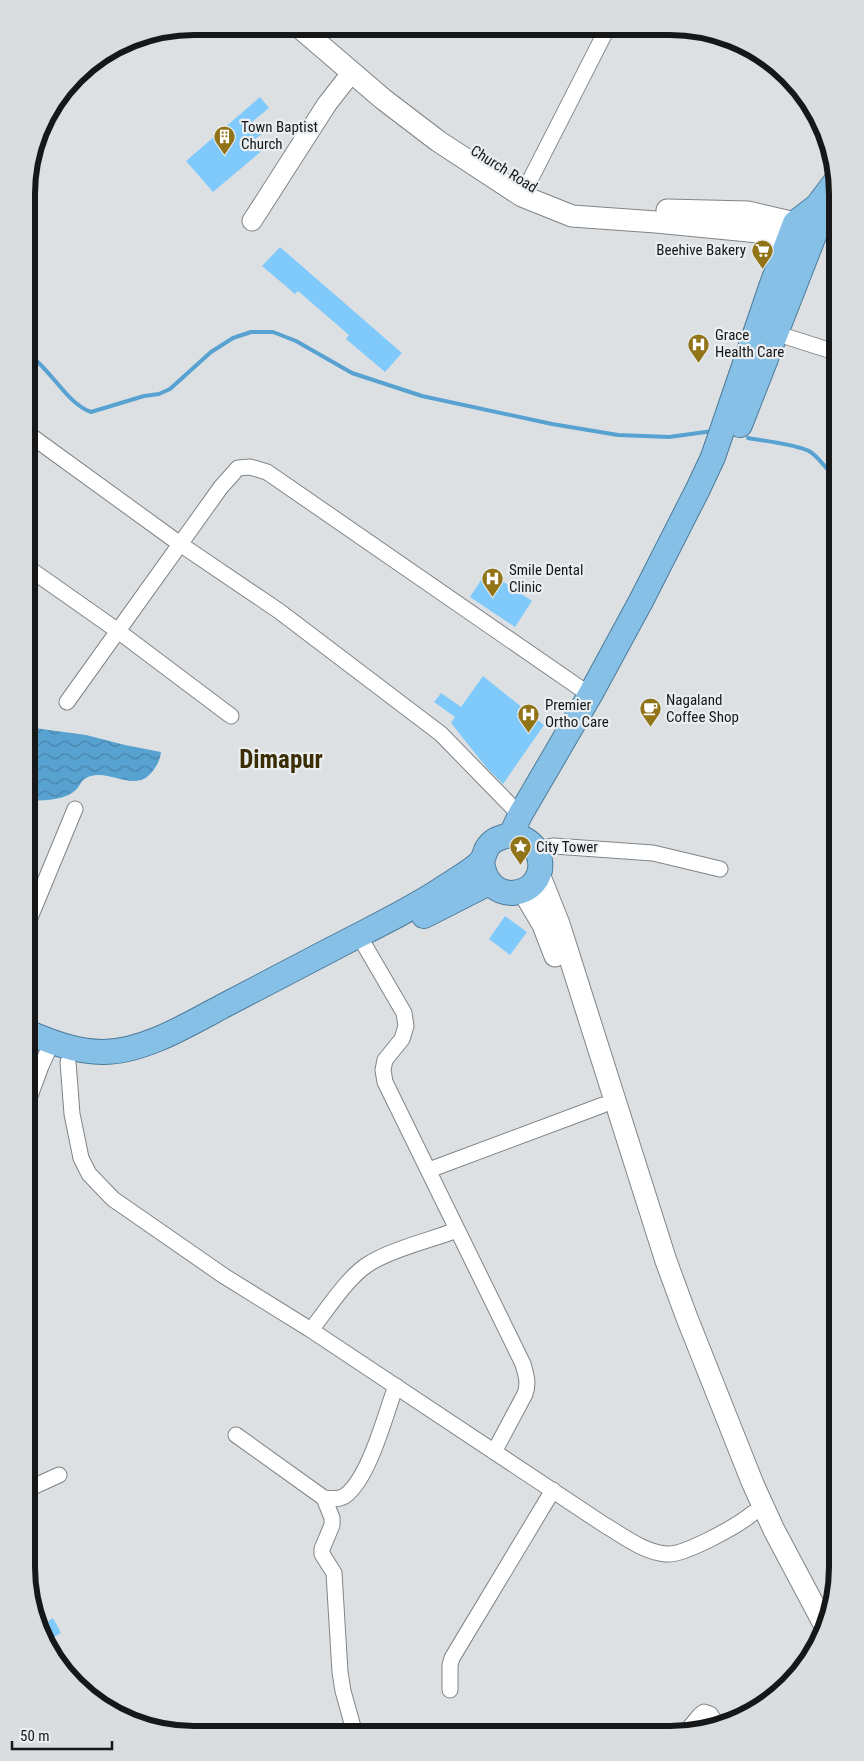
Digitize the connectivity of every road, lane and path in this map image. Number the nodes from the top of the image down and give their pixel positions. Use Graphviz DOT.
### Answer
graph roads {
  1 [pos="308,35"];
  2 [pos="328,35"];
  3 [pos="604,35"];
  4 [pos="352,72"];
  5 [pos="527,186"];
  6 [pos="829,192"];
  7 [pos="252,221"];
  8 [pos="806,229"];
  9 [pos="775,333"];
  10 [pos="829,350"];
  11 [pos="35,439"];
  12 [pos="180,544"];
  13 [pos="35,573"];
  14 [pos="118,631"];
  15 [pos="590,695"];
  16 [pos="67,702"];
  17 [pos="231,716"];
  18 [pos="75,810"];
  19 [pos="523,835"];
  20 [pos="482,860"];
  21 [pos="720,869"];
  22 [pos="539,874"];
  23 [pos="489,883"];
  24 [pos="523,891"];
  25 [pos="35,907"];
  26 [pos="364,946"];
  27 [pos="35,1035"];
  28 [pos="47,1053"];
  29 [pos="35,1081"];
  30 [pos="604,1105"];
  31 [pos="429,1170"];
  32 [pos="457,1230"];
  33 [pos="311,1330"];
  34 [pos="396,1386"];
  35 [pos="236,1435"];
  36 [pos="494,1452"];
  37 [pos="58,1475"];
  38 [pos="35,1486"];
  39 [pos="553,1490"];
  40 [pos="324,1498"];
  41 [pos="753,1513"];
  42 [pos="821,1618"];
  43 [pos="815,1633"];
  44 [pos="450,1690"];
  45 [pos="714,1720"];
  46 [pos="692,1724"];
  47 [pos="353,1726"];
  1 -- 4 [label="main road"];
  2 -- 5 [label="main road, Church Road"];
  3 -- 5 [label="street"];
  4 -- 7 [label="street"];
  4 -- 8 [label="main road"];
  5 -- 8 [label="main road, Church Road"];
  6 -- 8 [label="highway"];
  8 -- 9 [label="highway"];
  8 -- 15 [label="highway"];
  9 -- 10 [label="street"];
  9 -- 19 [label="highway"];
  11 -- 12 [label="street"];
  12 -- 14 [label="street"];
  12 -- 15 [label="street"];
  12 -- 19 [label="street"];
  13 -- 14 [label="street"];
  14 -- 16 [label="street"];
  14 -- 17 [label="street"];
  15 -- 19 [label="highway"];
  18 -- 25 [label="street"];
  19 -- 20 [label="highway"];
  19 -- 21 [label="street"];
  19 -- 22 [label="highway"];
  20 -- 23 [label="highway"];
  20 -- 27 [label="highway"];
  22 -- 24 [label="highway"];
  22 -- 42 [label="main road"];
  23 -- 24 [label="highway"];
  23 -- 26 [label="highway"];
  24 -- 30 [label="main road"];
  26 -- 28 [label="highway"];
  26 -- 31 [label="street"];
  28 -- 29 [label="street"];
  28 -- 33 [label="street"];
  30 -- 31 [label="street"];
  30 -- 41 [label="main road"];
  31 -- 32 [label="street"];
  32 -- 33 [label="street"];
  32 -- 36 [label="street"];
  33 -- 34 [label="street"];
  34 -- 36 [label="street"];
  34 -- 40 [label="street"];
  35 -- 40 [label="street"];
  36 -- 39 [label="street"];
  37 -- 38 [label="street"];
  39 -- 41 [label="street"];
  39 -- 44 [label="street"];
  40 -- 47 [label="street"];
  41 -- 43 [label="main road"];
  45 -- 46 [label="street"];
}
